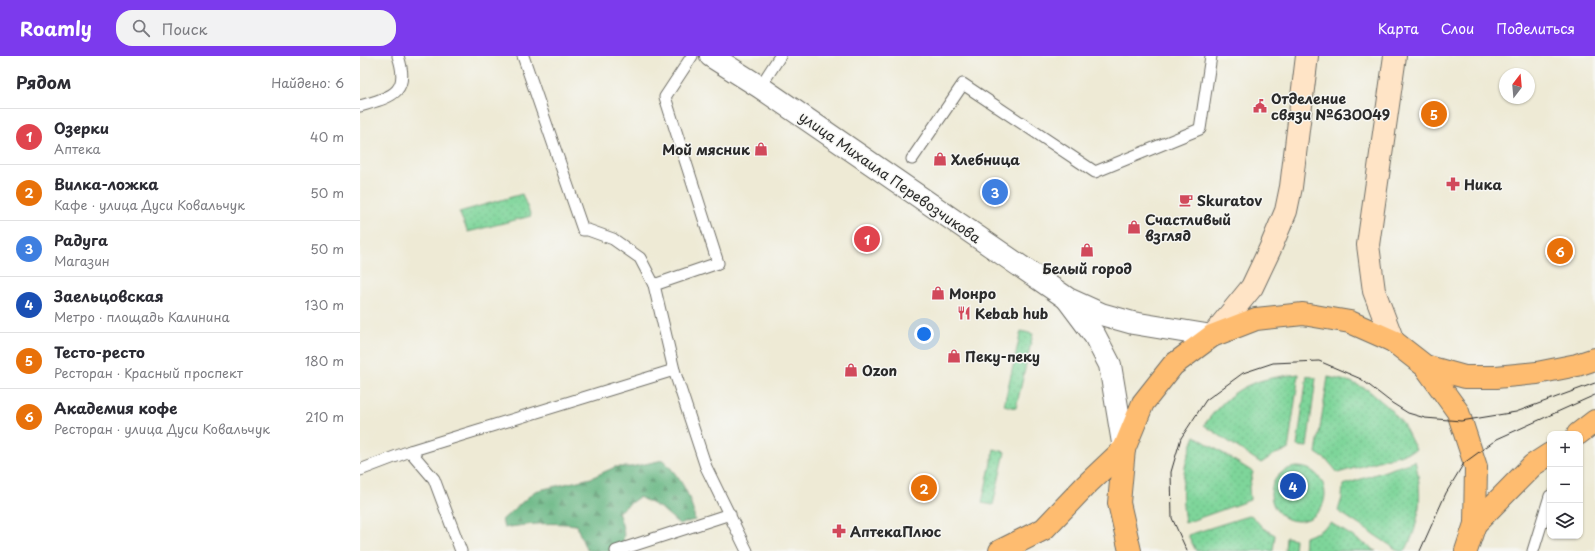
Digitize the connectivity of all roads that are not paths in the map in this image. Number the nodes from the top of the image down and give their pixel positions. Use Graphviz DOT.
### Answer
graph roads {
  1 [pos="398,56"];
  2 [pos="523,56"];
  3 [pos="692,56"];
  4 [pos="711,56"];
  5 [pos="780,56"];
  6 [pos="1211,56"];
  7 [pos="1306,56"];
  8 [pos="1395,56"];
  9 [pos="760,87"];
  10 [pos="360,106"];
  11 [pos="912,159"];
  12 [pos="654,285"];
  13 [pos="1068,299"];
  14 [pos="1212,336"];
  15 [pos="1393,341"];
  16 [pos="1586,362"];
  17 [pos="1425,366"];
  18 [pos="674,370"];
  19 [pos="1595,421"];
  20 [pos="1582,431"];
  21 [pos="1124,449"];
  22 [pos="410,451"];
  23 [pos="1547,456"];
  24 [pos="360,470"];
  25 [pos="1548,503"];
  26 [pos="730,514"];
  27 [pos="1475,524"];
  28 [pos="462,551"];
  29 [pos="616,551"];
  30 [pos="747,551"];
  31 [pos="1000,551"];
  32 [pos="1130,551"];
  33 [pos="1466,551"];
  34 [pos="1533,551"];
  1 -- 10 [label="lane"];
  2 -- 12 [label="lane"];
  3 -- 12 [label="lane"];
  4 -- 9 [label="street, улица Михаила Перевозчикова"];
  5 -- 9 [label="lane"];
  6 -- 11 [label="lane"];
  7 -- 14 [label="main road"];
  8 -- 15 [label="main road"];
  9 -- 13 [label="street, улица Михаила Перевозчикова"];
  12 -- 18 [label="lane"];
  13 -- 14 [label="street"];
  13 -- 21 [label="street"];
  14 -- 15 [label="main road"];
  14 -- 21 [label="main road"];
  15 -- 17 [label="main road"];
  16 -- 17 [label="main road"];
  17 -- 27 [label="main road"];
  18 -- 22 [label="lane"];
  18 -- 26 [label="lane"];
  19 -- 20 [label="main road"];
  21 -- 31 [label="main road"];
  21 -- 32 [label="main road"];
  22 -- 24 [label="lane"];
  22 -- 28 [label="lane"];
  23 -- 27 [label="main road"];
  25 -- 34 [label="lane"];
  26 -- 29 [label="lane"];
  26 -- 30 [label="lane"];
  27 -- 33 [label="main road"];
}
